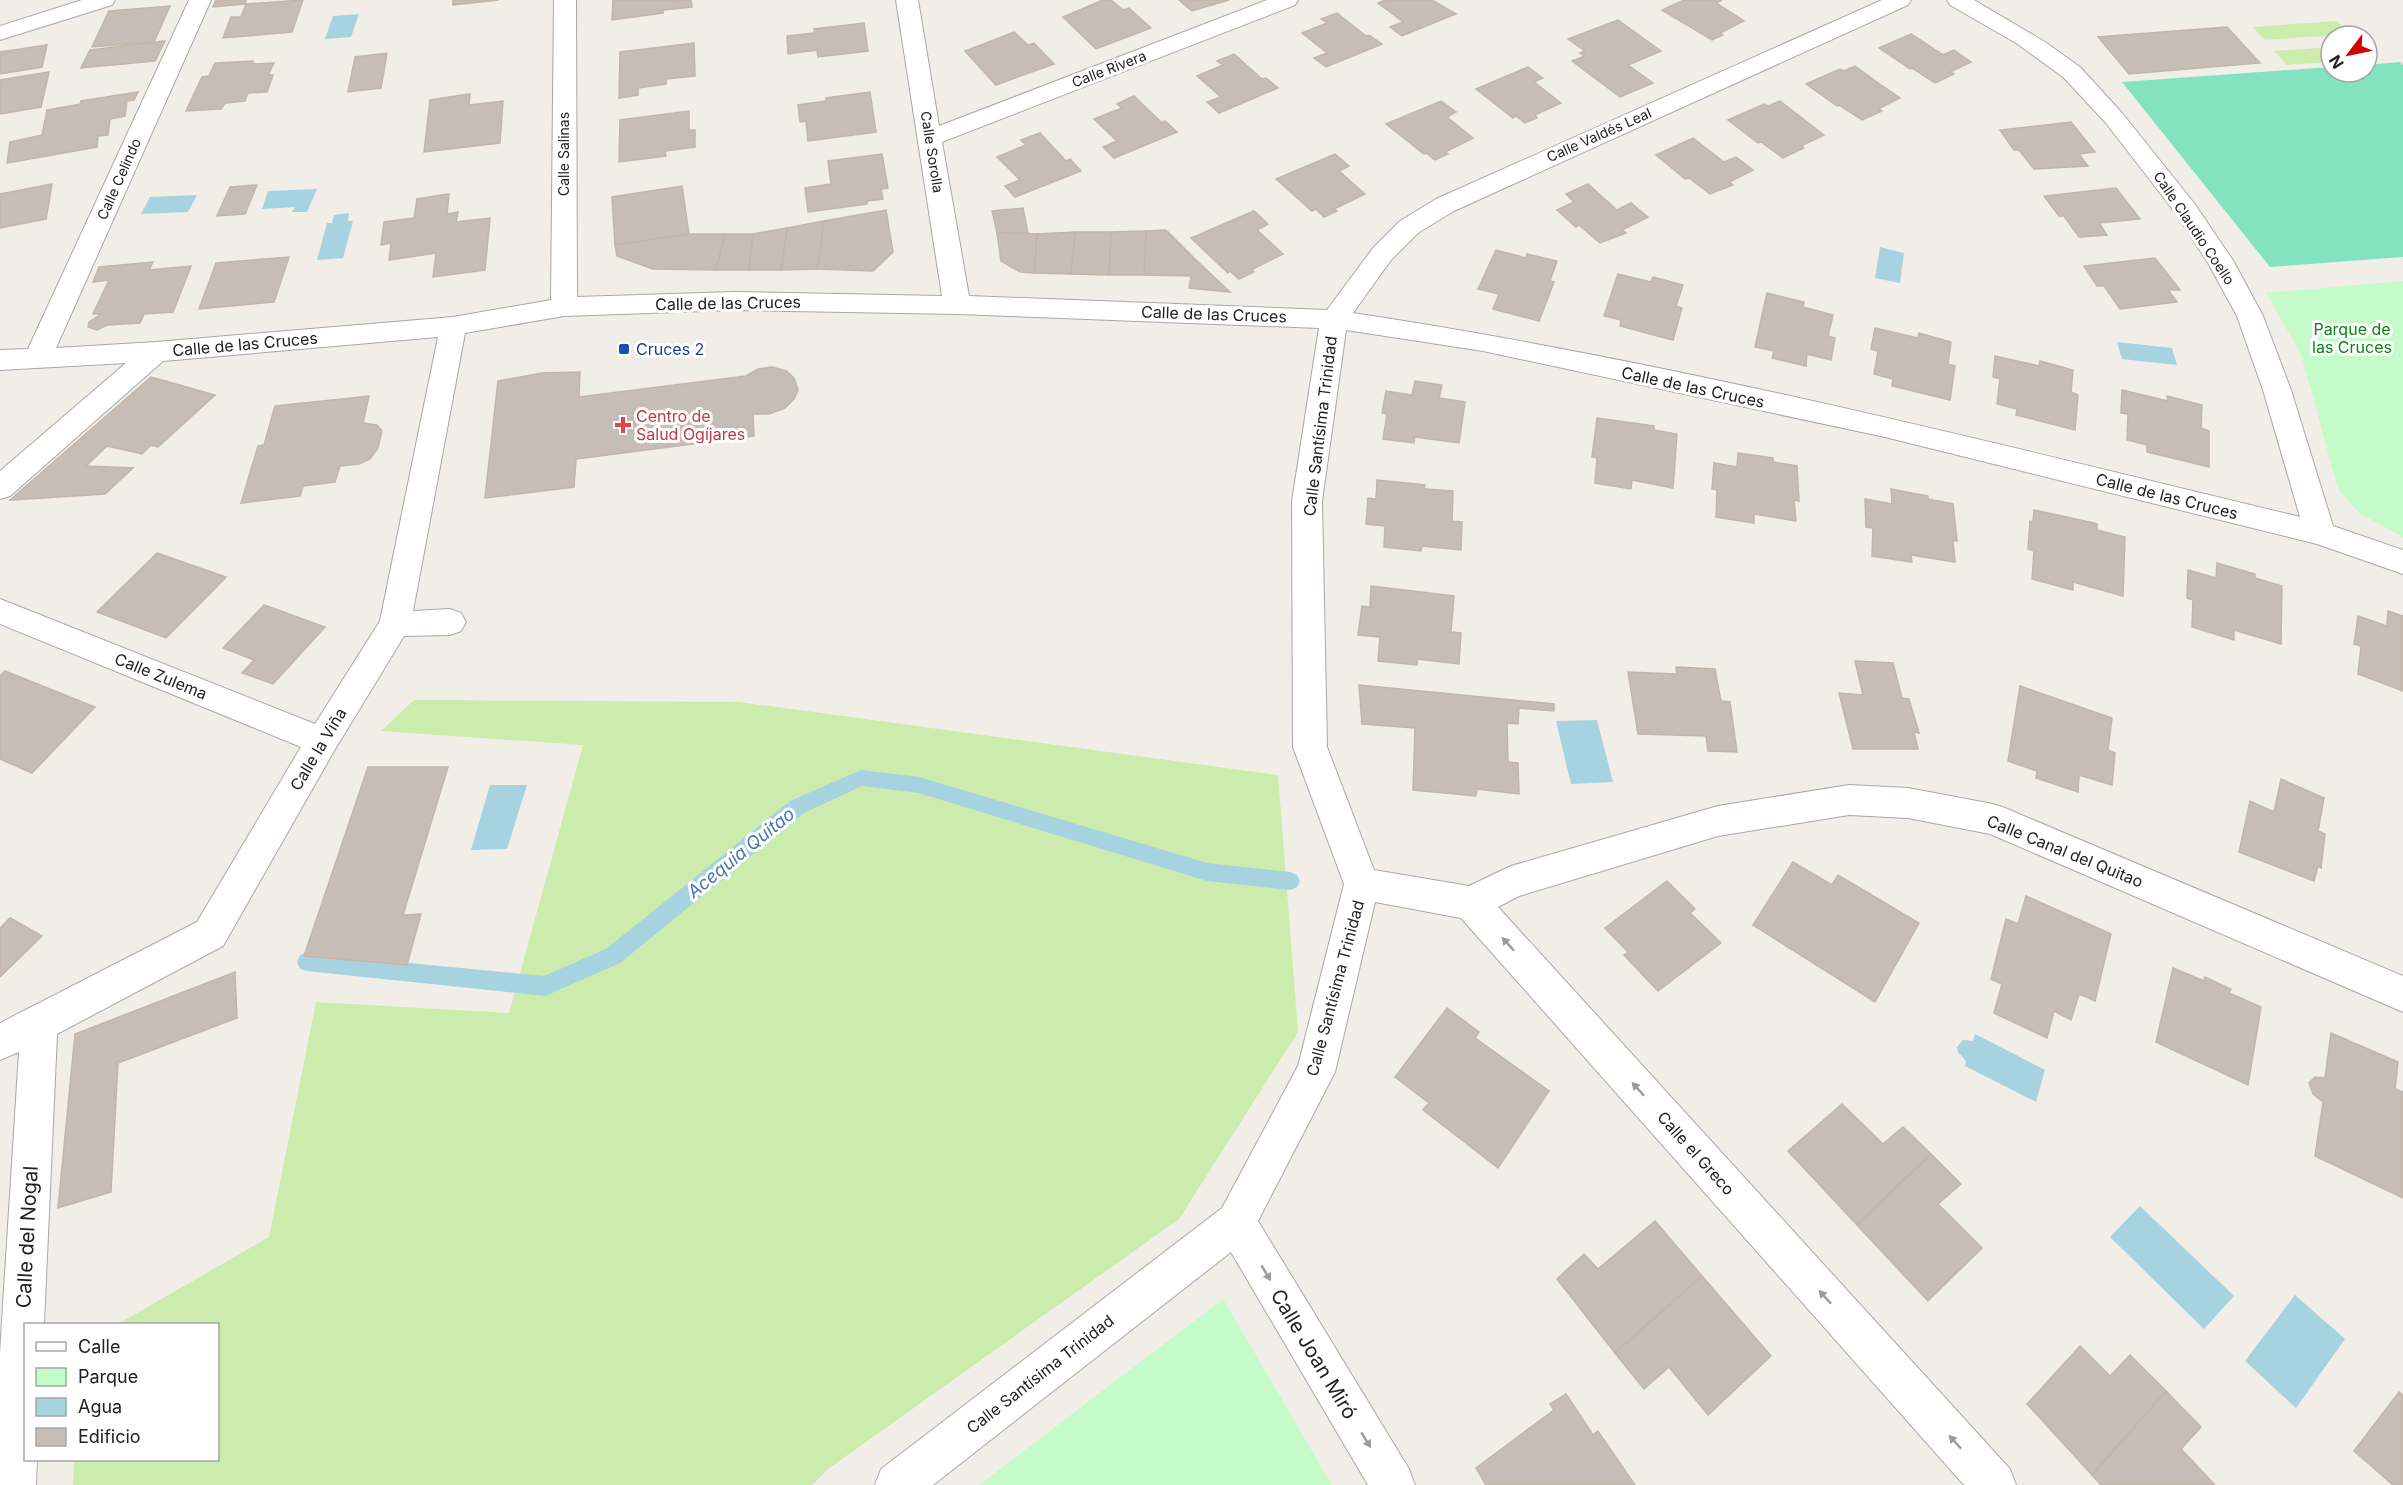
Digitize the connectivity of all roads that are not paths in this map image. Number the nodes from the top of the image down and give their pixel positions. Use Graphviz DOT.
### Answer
graph roads {
  1 [pos="104,0"];
  2 [pos="200,0"];
  3 [pos="565,0"];
  4 [pos="907,0"];
  5 [pos="1287,0"];
  6 [pos="1900,0"];
  7 [pos="1958,0"];
  8 [pos="0,33"];
  9 [pos="930,138"];
  10 [pos="957,305"];
  11 [pos="564,307"];
  12 [pos="1334,319"];
  13 [pos="453,326"];
  14 [pos="156,352"];
  15 [pos="37,359"];
  16 [pos="0,360"];
  17 [pos="0,488"];
  18 [pos="2320,534"];
  19 [pos="2403,562"];
  20 [pos="0,611"];
  21 [pos="450,622"];
  22 [pos="395,624"];
  23 [pos="322,741"];
  24 [pos="1362,884"];
  25 [pos="1471,903"];
  26 [pos="2403,994"];
  27 [pos="39,1024"];
  28 [pos="0,1042"];
  29 [pos="1236,1222"];
  30 [pos="14,1485"];
  31 [pos="897,1485"];
  32 [pos="1393,1485"];
  33 [pos="1994,1485"];
  1 -- 8 [label="street"];
  2 -- 15 [label="street, Calle Celindo"];
  3 -- 11 [label="street, Calle Salinas"];
  4 -- 9 [label="street, Calle Sorolla"];
  5 -- 9 [label="street, Calle Rivera"];
  6 -- 12 [label="street, Calle Valdés Leal"];
  7 -- 18 [label="street, Calle Claudio Coello"];
  9 -- 10 [label="street, Calle Sorolla"];
  10 -- 11 [label="street, Calle de las Cruces"];
  10 -- 12 [label="street, Calle de las Cruces"];
  11 -- 13 [label="street, Calle de las Cruces"];
  12 -- 18 [label="street, Calle de las Cruces"];
  12 -- 24 [label="street, Calle Santísima Trinidad"];
  13 -- 14 [label="street, Calle de las Cruces"];
  13 -- 22 [label="street, Calle la Viña"];
  14 -- 15 [label="street, Calle de las Cruces"];
  14 -- 17 [label="street"];
  15 -- 16 [label="street, Calle de las Cruces"];
  18 -- 19 [label="street, Calle de las Cruces"];
  20 -- 23 [label="street, Calle Zulema"];
  21 -- 22 [label="street"];
  22 -- 23 [label="street, Calle la Viña"];
  23 -- 27 [label="street, Calle la Viña"];
  24 -- 25 [label="street"];
  24 -- 29 [label="street, Calle Santísima Trinidad"];
  25 -- 26 [label="street, Calle Canal del Quitao"];
  33 -- 25 [label="street, Calle el Greco, one-way"];
  27 -- 28 [label="street, Calle la Viña"];
  27 -- 30 [label="street, Calle del Nogal"];
  29 -- 31 [label="street, Calle Santísima Trinidad"];
  29 -- 32 [label="street, Calle Joan Miró, one-way"];
}
